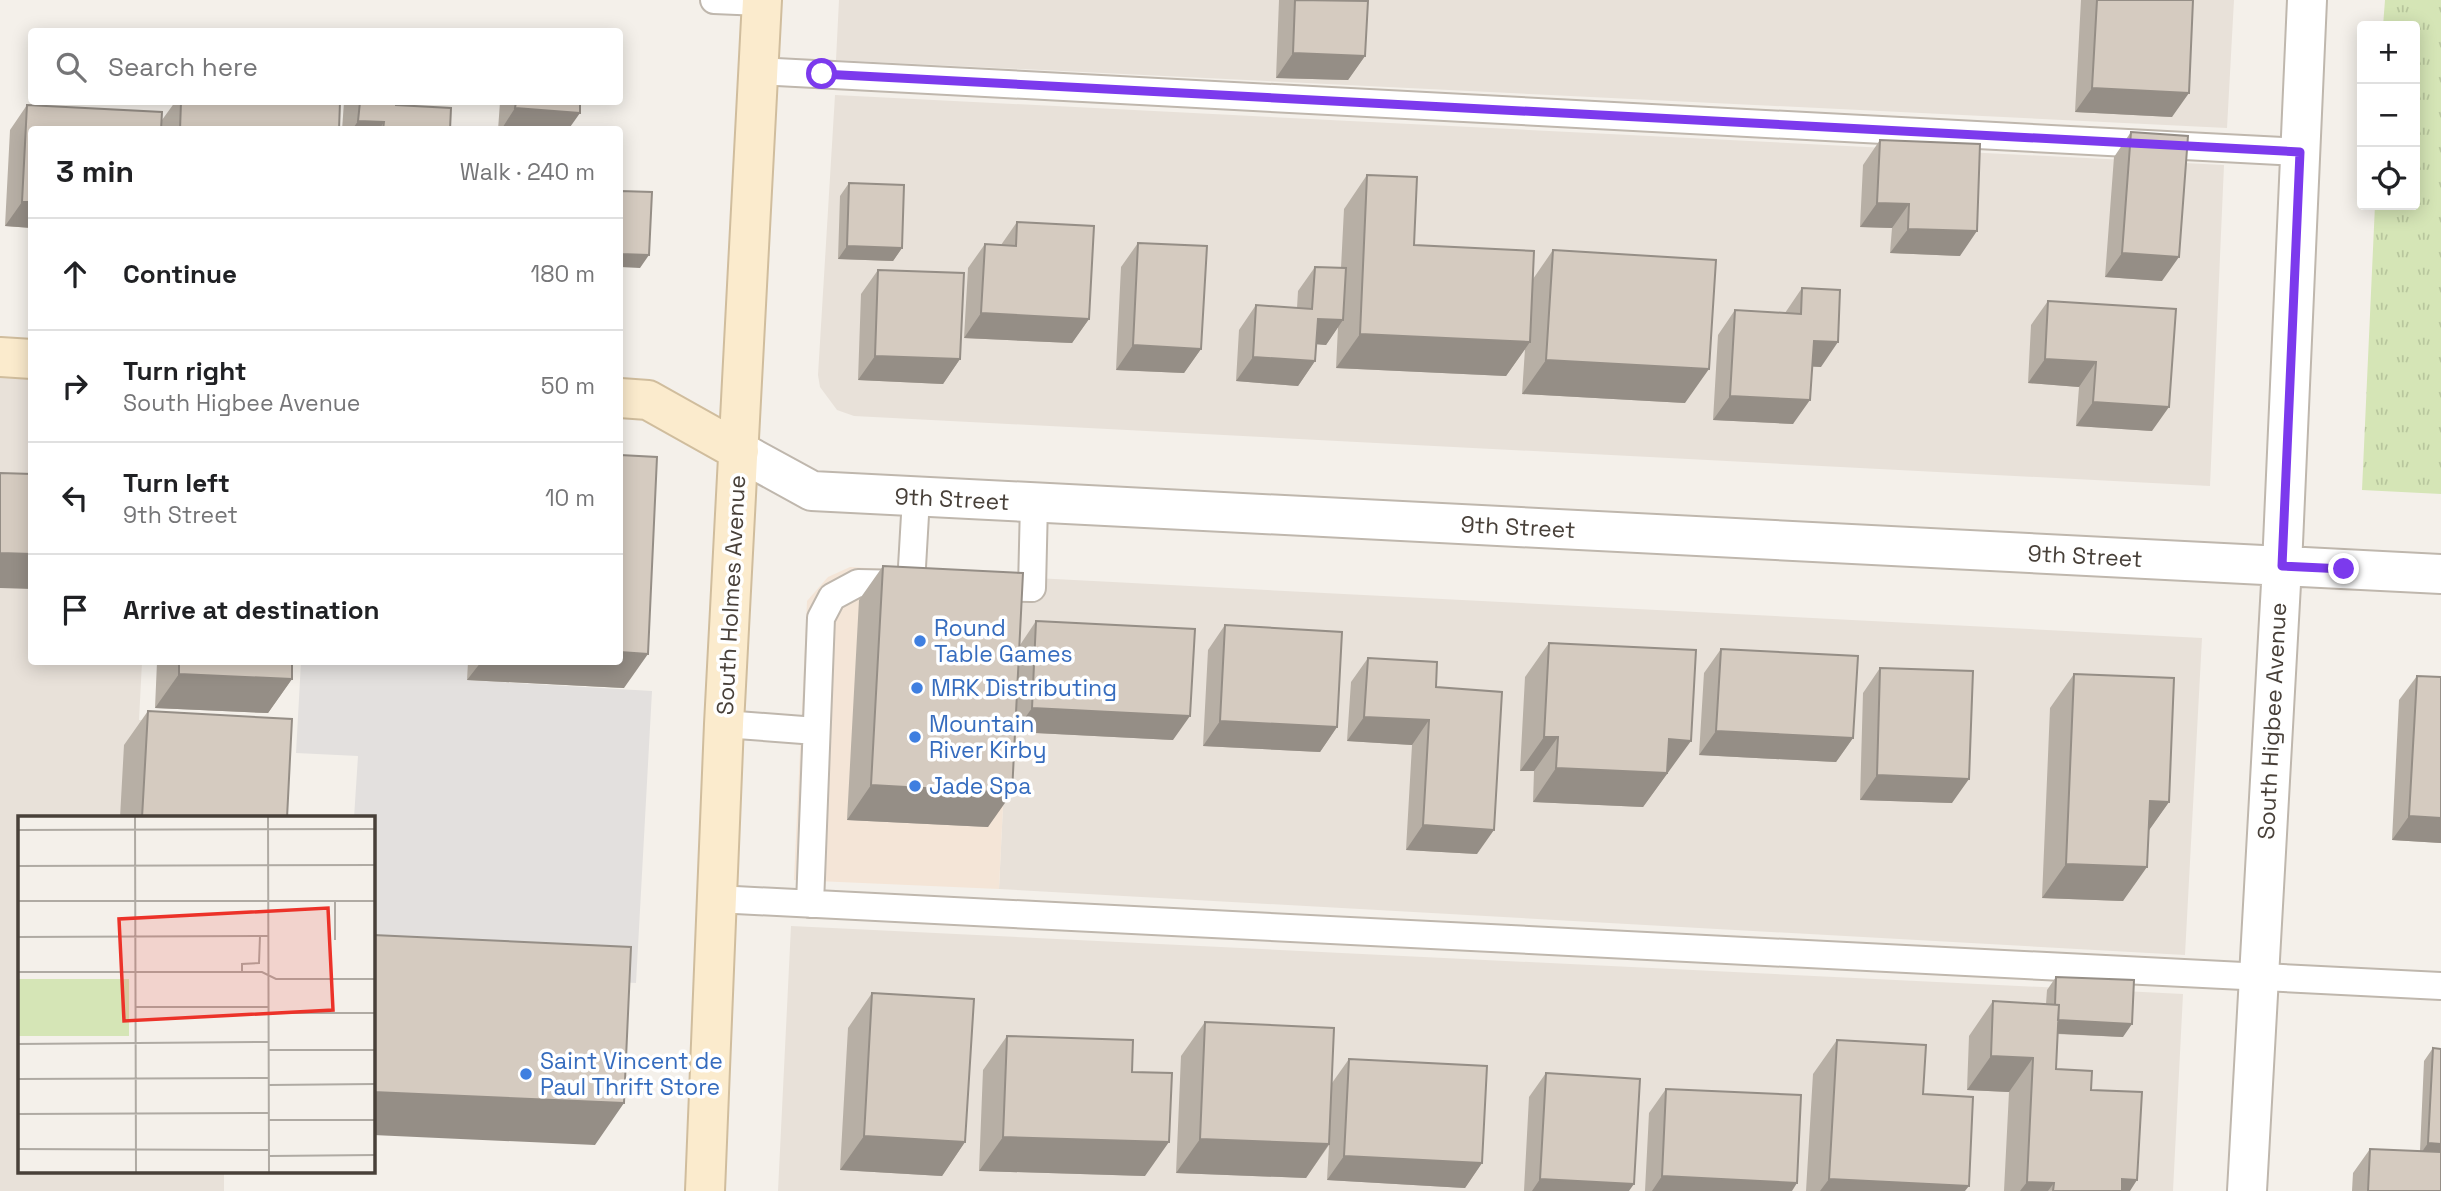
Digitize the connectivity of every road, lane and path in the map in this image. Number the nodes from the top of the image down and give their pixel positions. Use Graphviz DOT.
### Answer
graph roads {
  1 [pos="714,0"];
  2 [pos="2307,0"];
  3 [pos="762,1"];
  4 [pos="758,71"];
  5 [pos="2300,152"];
  6 [pos="0,357"];
  7 [pos="28,359"];
  8 [pos="623,398"];
  9 [pos="739,451"];
  10 [pos="916,498"];
  11 [pos="1034,503"];
  12 [pos="2282,566"];
  13 [pos="2441,574"];
  14 [pos="911,584"];
  15 [pos="938,585"];
  16 [pos="965,586"];
  17 [pos="724,724"];
  18 [pos="816,731"];
  19 [pos="716,899"];
  20 [pos="810,904"];
  21 [pos="2257,977"];
  22 [pos="2441,986"];
  23 [pos="705,1191"];
  24 [pos="2247,1191"];
  1 -- 3 [label="lane"];
  2 -- 5 [label="street, South Higbee Avenue"];
  3 -- 4 [label="main road, South Holmes Avenue"];
  4 -- 5 [label="lane"];
  4 -- 9 [label="main road, South Holmes Avenue"];
  5 -- 12 [label="street, South Higbee Avenue"];
  6 -- 7 [label="main road"];
  8 -- 9 [label="main road, 9th Street"];
  9 -- 10 [label="street, 9th Street"];
  9 -- 17 [label="main road, South Holmes Avenue"];
  10 -- 11 [label="street, 9th Street"];
  10 -- 14 [label="lane"];
  11 -- 12 [label="street, 9th Street"];
  11 -- 16 [label="lane"];
  12 -- 13 [label="street, 9th Street"];
  12 -- 21 [label="street, South Higbee Avenue"];
  14 -- 15 [label="lane"];
  14 -- 18 [label="lane"];
  17 -- 18 [label="lane"];
  17 -- 19 [label="main road, South Holmes Avenue"];
  18 -- 20 [label="lane"];
  19 -- 20 [label="lane"];
  19 -- 23 [label="main road, South Holmes Avenue"];
  20 -- 21 [label="lane"];
  21 -- 22 [label="lane"];
  21 -- 24 [label="street, South Higbee Avenue"];
}
